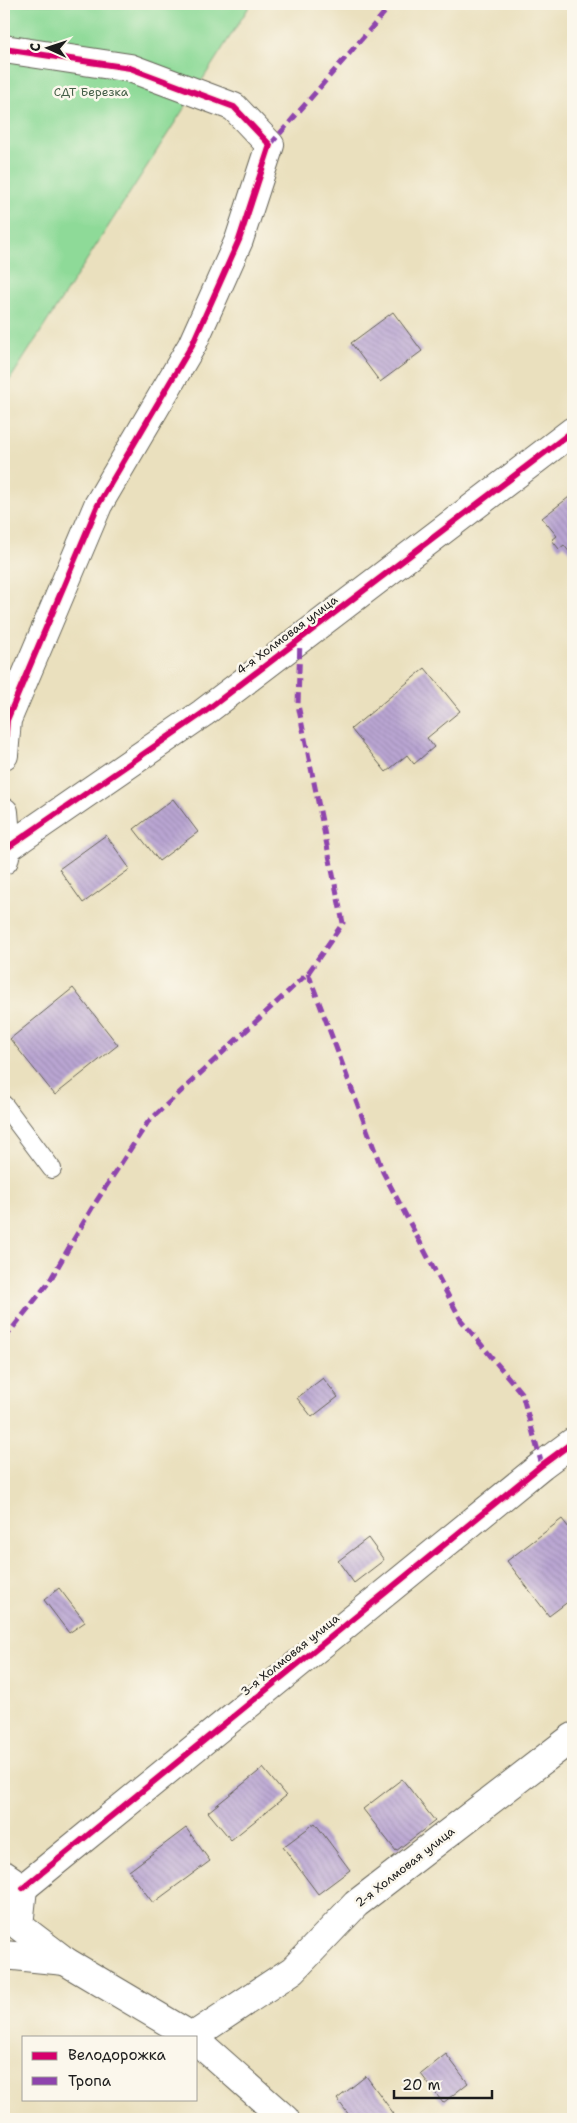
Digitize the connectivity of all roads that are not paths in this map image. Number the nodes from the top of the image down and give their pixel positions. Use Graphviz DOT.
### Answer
graph roads {
  1 [pos="4,49"];
  2 [pos="573,431"];
  3 [pos="4,755"];
  4 [pos="4,812"];
  5 [pos="6,854"];
  6 [pos="4,1106"];
  7 [pos="52,1169"];
  8 [pos="573,1442"];
  9 [pos="573,1737"];
  10 [pos="13,1881"];
  11 [pos="4,1954"];
  12 [pos="65,1961"];
  13 [pos="191,2036"];
  14 [pos="194,2036"];
  15 [pos="198,2042"];
  16 [pos="286,2119"];
  1 -- 3 [label="street"];
  2 -- 5 [label="street, 4-я Холмовая улица"];
  4 -- 5 [label="street"];
  6 -- 7 [label="lane"];
  8 -- 10 [label="street, 3-я Холмовая улица"];
  9 -- 14 [label="street, 2-я Холмовая улица"];
  10 -- 12 [label="street"];
  11 -- 12 [label="street"];
  12 -- 13 [label="street"];
  15 -- 16 [label="street"];
}
